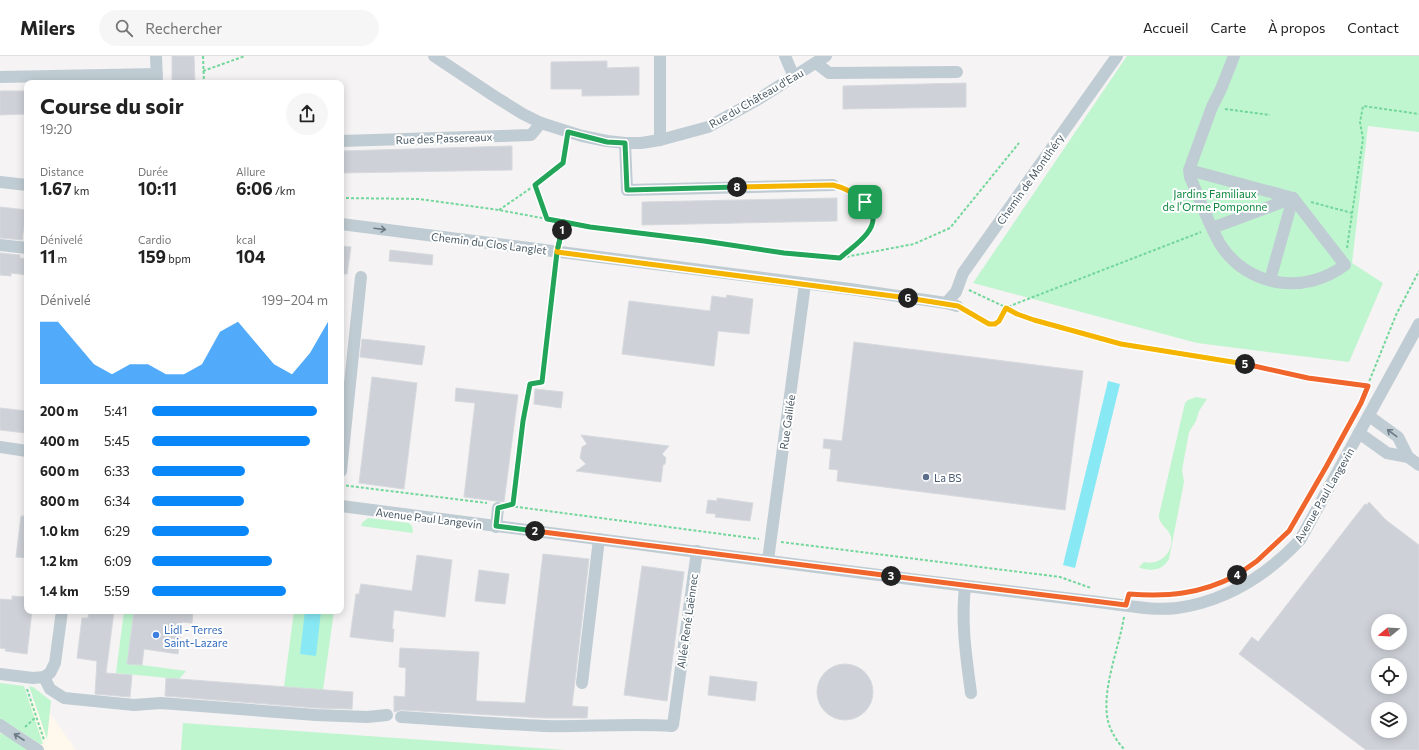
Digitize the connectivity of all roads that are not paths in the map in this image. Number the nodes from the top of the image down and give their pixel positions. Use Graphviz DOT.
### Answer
graph roads {
  1 [pos="156,56"];
  2 [pos="434,56"];
  3 [pos="660,56"];
  4 [pos="784,56"];
  5 [pos="1117,56"];
  6 [pos="1234,56"];
  7 [pos="821,59"];
  8 [pos="957,72"];
  9 [pos="0,77"];
  10 [pos="794,77"];
  11 [pos="157,78"];
  12 [pos="542,123"];
  13 [pos="660,140"];
  14 [pos="344,141"];
  15 [pos="625,143"];
  16 [pos="1189,170"];
  17 [pos="0,182"];
  18 [pos="24,185"];
  19 [pos="833,185"];
  20 [pos="1293,198"];
  21 [pos="344,224"];
  22 [pos="1212,228"];
  23 [pos="0,245"];
  24 [pos="24,248"];
  25 [pos="361,277"];
  26 [pos="1270,280"];
  27 [pos="805,284"];
  28 [pos="952,305"];
  29 [pos="1419,324"];
  30 [pos="1369,416"];
  31 [pos="1359,433"];
  32 [pos="344,442"];
  33 [pos="0,447"];
  34 [pos="24,451"];
  35 [pos="1415,460"];
  36 [pos="344,506"];
  37 [pos="498,506"];
  38 [pos="496,526"];
  39 [pos="599,539"];
  40 [pos="697,551"];
  41 [pos="768,560"];
  42 [pos="965,586"];
  43 [pos="62,614"];
  44 [pos="0,674"];
  45 [pos="44,677"];
  46 [pos="582,683"];
  47 [pos="971,693"];
  48 [pos="387,715"];
  49 [pos="401,718"];
  50 [pos="0,725"];
  51 [pos="42,747"];
  1 -- 11 [label="street"];
  2 -- 12 [label="street, Rue du Château d'Eau"];
  3 -- 13 [label="street"];
  4 -- 10 [label="street"];
  5 -- 28 [label="street, Chemin de Montlhéry"];
  6 -- 16 [label="street"];
  7 -- 8 [label="street, Rue du Château d'Eau"];
  7 -- 10 [label="street, Rue du Château d'Eau"];
  9 -- 11 [label="street"];
  10 -- 13 [label="street, Rue du Château d'Eau"];
  12 -- 14 [label="street, Rue des Passereaux"];
  12 -- 15 [label="street, Rue du Château d'Eau"];
  13 -- 15 [label="street, Rue du Château d'Eau"];
  15 -- 19 [label="street"];
  16 -- 20 [label="street"];
  16 -- 22 [label="street"];
  17 -- 18 [label="street"];
  20 -- 22 [label="street"];
  20 -- 26 [label="street"];
  20 -- 26 [label="street"];
  21 -- 27 [label="street, Chemin du Clos Langlet, one-way"];
  22 -- 26 [label="street"];
  23 -- 24 [label="street"];
  25 -- 32 [label="street"];
  27 -- 28 [label="street, Chemin du Clos Langlet"];
  27 -- 41 [label="street, Rue Galilée"];
  29 -- 30 [label="street, Avenue Paul Langevin"];
  30 -- 31 [label="street, Avenue Paul Langevin"];
  35 -- 30 [label="street, one-way"];
  31 -- 35 [label="street"];
  31 -- 42 [label="street, Avenue Paul Langevin"];
  33 -- 34 [label="street"];
  36 -- 38 [label="street, Avenue Paul Langevin"];
  37 -- 38 [label="street"];
  38 -- 39 [label="street, Avenue Paul Langevin"];
  39 -- 40 [label="street, Avenue Paul Langevin"];
  39 -- 46 [label="street"];
  40 -- 41 [label="street, Avenue Paul Langevin"];
  40 -- 49 [label="street, Allée René Laënnec"];
  41 -- 42 [label="street, Avenue Paul Langevin"];
  42 -- 47 [label="street"];
  43 -- 45 [label="street"];
  44 -- 45 [label="street"];
  45 -- 48 [label="street"];
  51 -- 50 [label="street, one-way"];
}
